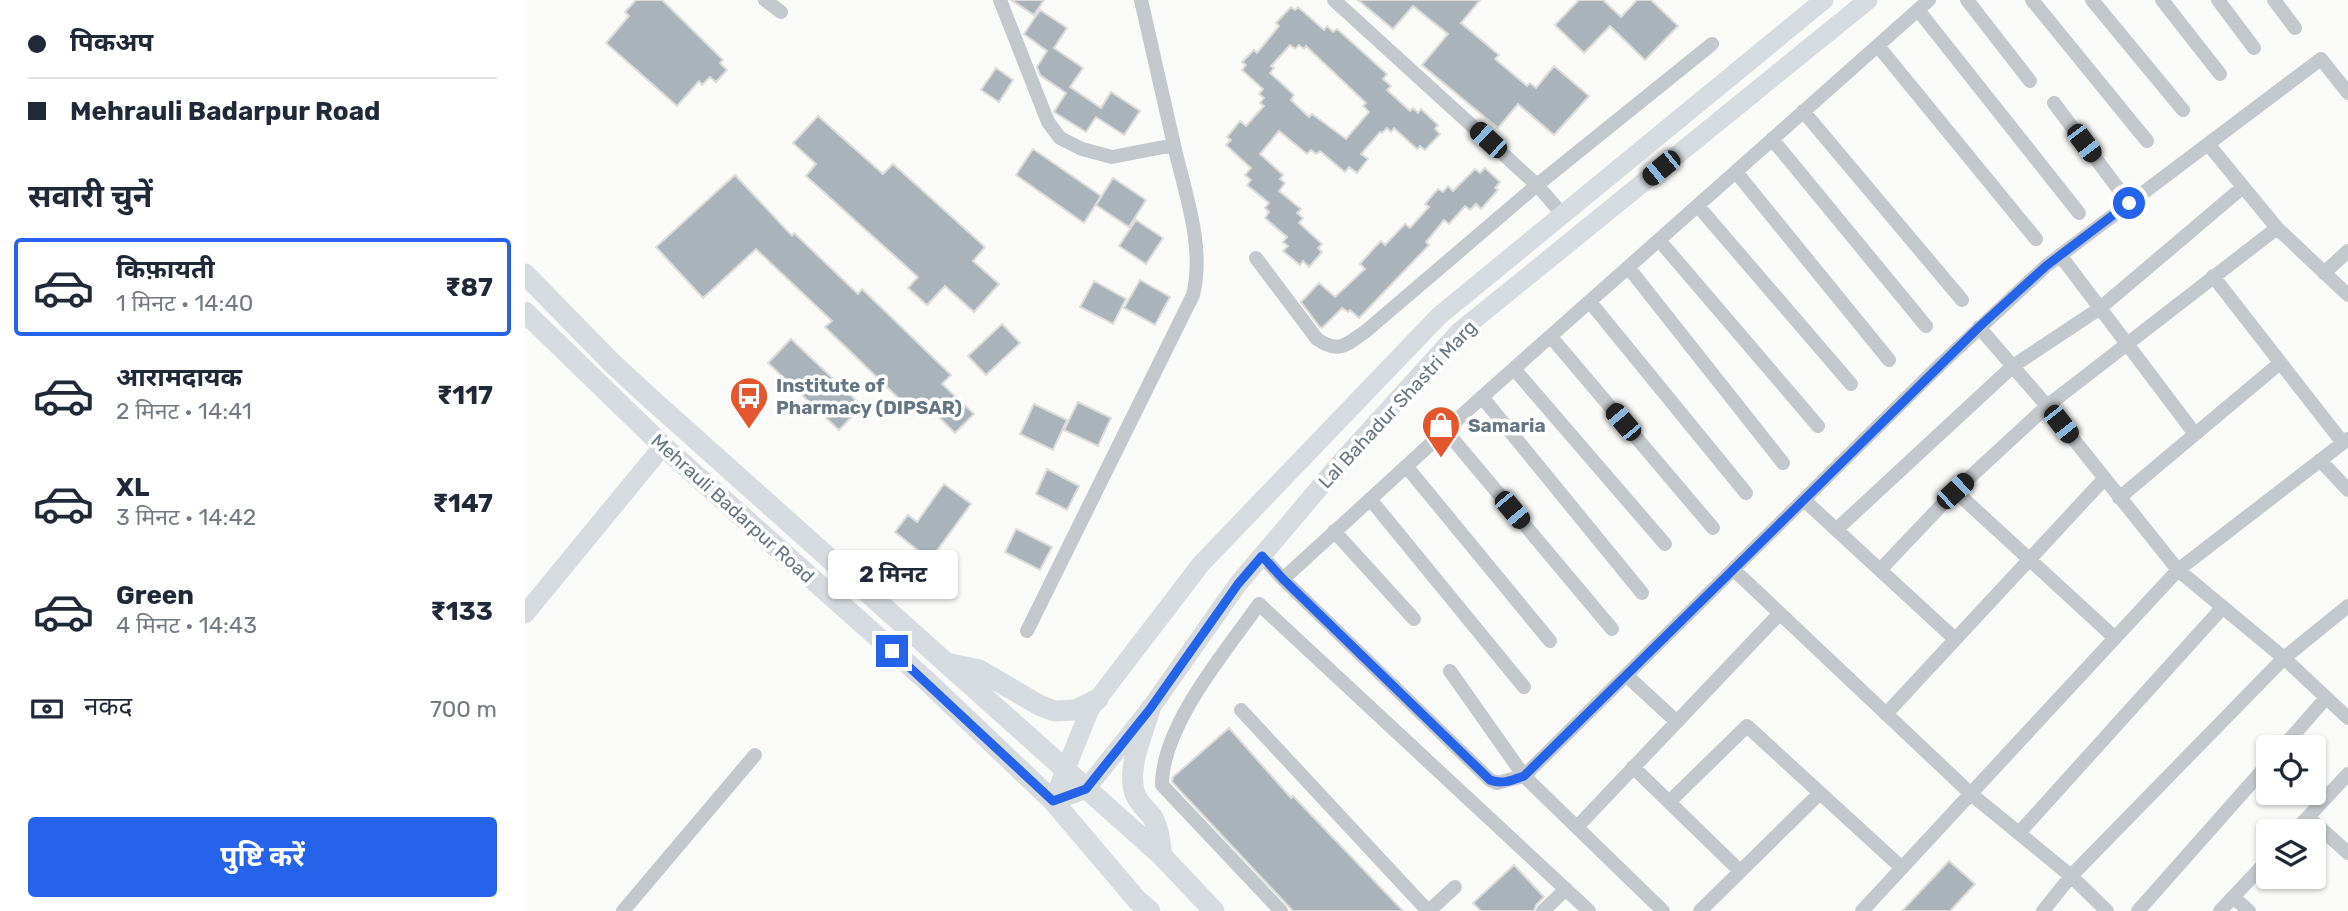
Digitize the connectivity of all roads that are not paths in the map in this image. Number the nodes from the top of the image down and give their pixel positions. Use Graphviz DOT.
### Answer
graph roads {
  1 [pos="765,0"];
  2 [pos="1000,0"];
  3 [pos="1142,0"];
  4 [pos="1334,0"];
  5 [pos="1825,0"];
  6 [pos="1868,0"];
  7 [pos="1967,0"];
  8 [pos="2032,0"];
  9 [pos="2092,0"];
  10 [pos="2162,0"];
  11 [pos="2218,0"];
  12 [pos="2274,0"];
  13 [pos="1923,5"];
  14 [pos="781,12"];
  15 [pos="2295,28"];
  16 [pos="1712,44"];
  17 [pos="1878,46"];
  18 [pos="2254,48"];
  19 [pos="2220,74"];
  20 [pos="2030,81"];
  21 [pos="2348,93"];
  22 [pos="2054,103"];
  23 [pos="2183,110"];
  24 [pos="1803,111"];
  25 [pos="1772,139"];
  26 [pos="2147,141"];
  27 [pos="2208,144"];
  28 [pos="1174,145"];
  29 [pos="1736,172"];
  30 [pos="1537,186"];
  31 [pos="2243,187"];
  32 [pos="2129,203"];
  33 [pos="1698,206"];
  34 [pos="2078,213"];
  35 [pos="1563,215"];
  36 [pos="2277,228"];
  37 [pos="2036,239"];
  38 [pos="1659,240"];
  39 [pos="2348,251"];
  40 [pos="2060,255"];
  41 [pos="1256,258"];
  42 [pos="1628,267"];
  43 [pos="2324,273"];
  44 [pos="525,274"];
  45 [pos="2213,276"];
  46 [pos="2348,295"];
  47 [pos="1962,300"];
  48 [pos="1590,302"];
  49 [pos="2099,309"];
  50 [pos="525,312"];
  51 [pos="1926,326"];
  52 [pos="1979,327"];
  53 [pos="1551,337"];
  54 [pos="2126,344"];
  55 [pos="1889,360"];
  56 [pos="2280,363"];
  57 [pos="2013,366"];
  58 [pos="1515,370"];
  59 [pos="1851,384"];
  60 [pos="1482,397"];
  61 [pos="2047,406"];
  62 [pos="1818,426"];
  63 [pos="1446,431"];
  64 [pos="2195,434"];
  65 [pos="2345,441"];
  66 [pos="663,446"];
  67 [pos="2320,460"];
  68 [pos="1783,463"];
  69 [pos="1406,467"];
  70 [pos="2104,479"];
  71 [pos="2348,490"];
  72 [pos="1955,491"];
  73 [pos="1746,493"];
  74 [pos="2119,498"];
  75 [pos="1370,499"];
  76 [pos="1804,499"];
  77 [pos="1713,528"];
  78 [pos="1837,529"];
  79 [pos="1334,531"];
  80 [pos="1665,544"];
  81 [pos="1262,556"];
  82 [pos="2029,559"];
  83 [pos="1734,570"];
  84 [pos="1880,570"];
  85 [pos="2178,570"];
  86 [pos="1283,579"];
  87 [pos="1642,593"];
  88 [pos="2348,606"];
  89 [pos="2223,607"];
  90 [pos="1780,613"];
  91 [pos="525,614"];
  92 [pos="1414,619"];
  93 [pos="1612,629"];
  94 [pos="1027,631"];
  95 [pos="2115,638"];
  96 [pos="1955,639"];
  97 [pos="1550,641"];
  98 [pos="2284,658"];
  99 [pos="949,663"];
  100 [pos="1450,671"];
  101 [pos="1626,675"];
  102 [pos="1524,687"];
  103 [pos="2326,698"];
  104 [pos="1098,699"];
  105 [pos="1150,709"];
  106 [pos="1241,710"];
  107 [pos="2346,712"];
  108 [pos="1886,714"];
  109 [pos="1677,722"];
  110 [pos="2294,735"];
  111 [pos="755,755"];
  112 [pos="1633,768"];
  113 [pos="1065,770"];
  114 [pos="2348,774"];
  115 [pos="1524,776"];
  116 [pos="2256,778"];
  117 [pos="1086,789"];
  118 [pos="1820,793"];
  119 [pos="1971,794"];
  120 [pos="1053,801"];
  121 [pos="1669,802"];
  122 [pos="2308,817"];
  123 [pos="1577,827"];
  124 [pos="2019,833"];
  125 [pos="2348,853"];
  126 [pos="1162,856"];
  127 [pos="1902,868"];
  128 [pos="1740,872"];
  129 [pos="2256,873"];
  130 [pos="2071,876"];
  131 [pos="1455,887"];
  132 [pos="1566,889"];
  133 [pos="2233,897"];
  134 [pos="623,911"];
  135 [pos="1150,911"];
  136 [pos="1214,911"];
  137 [pos="1281,911"];
  138 [pos="1429,911"];
  139 [pos="1543,911"];
  140 [pos="1589,911"];
  141 [pos="1663,911"];
  142 [pos="1700,911"];
  143 [pos="1862,911"];
  144 [pos="2043,911"];
  145 [pos="2107,911"];
  146 [pos="2138,911"];
  147 [pos="2220,911"];
  148 [pos="2249,911"];
  1 -- 14 [label="street"];
  2 -- 28 [label="street"];
  3 -- 28 [label="street"];
  4 -- 30 [label="street"];
  5 -- 35 [label="main road, Lal Bahadur Shastri Marg"];
  6 -- 81 [label="main road, Lal Bahadur Shastri Marg"];
  7 -- 20 [label="street"];
  8 -- 26 [label="street"];
  9 -- 23 [label="street"];
  10 -- 19 [label="street"];
  11 -- 18 [label="street"];
  12 -- 15 [label="street"];
  13 -- 17 [label="street"];
  13 -- 34 [label="street"];
  16 -- 30 [label="street"];
  17 -- 24 [label="street"];
  17 -- 37 [label="street"];
  21 -- 27 [label="street"];
  22 -- 32 [label="street"];
  24 -- 25 [label="street"];
  24 -- 47 [label="street"];
  25 -- 29 [label="street"];
  25 -- 51 [label="street"];
  27 -- 31 [label="street"];
  27 -- 32 [label="street"];
  28 -- 94 [label="street"];
  29 -- 33 [label="street"];
  29 -- 55 [label="street"];
  30 -- 35 [label="street"];
  30 -- 41 [label="street"];
  31 -- 36 [label="street"];
  31 -- 49 [label="street"];
  32 -- 40 [label="street"];
  33 -- 38 [label="street"];
  33 -- 59 [label="street"];
  35 -- 104 [label="main road, Lal Bahadur Shastri Marg"];
  36 -- 43 [label="street"];
  36 -- 45 [label="street"];
  38 -- 42 [label="street"];
  38 -- 62 [label="street"];
  39 -- 43 [label="street"];
  40 -- 49 [label="street"];
  40 -- 52 [label="street"];
  42 -- 48 [label="street"];
  42 -- 68 [label="street"];
  43 -- 46 [label="street"];
  44 -- 99 [label="main road, Mehrauli Badarpur Road"];
  45 -- 54 [label="street"];
  45 -- 56 [label="street"];
  48 -- 53 [label="street"];
  48 -- 73 [label="street"];
  49 -- 54 [label="street"];
  49 -- 57 [label="street"];
  50 -- 66 [label="main road, Mehrauli Badarpur Road"];
  52 -- 57 [label="street"];
  52 -- 76 [label="street"];
  53 -- 58 [label="street"];
  53 -- 77 [label="street"];
  54 -- 61 [label="street"];
  54 -- 64 [label="street"];
  56 -- 64 [label="street"];
  56 -- 65 [label="street"];
  57 -- 61 [label="street"];
  57 -- 78 [label="street"];
  58 -- 60 [label="street"];
  58 -- 80 [label="street"];
  60 -- 63 [label="street"];
  60 -- 87 [label="street"];
  61 -- 70 [label="street"];
  61 -- 72 [label="street"];
  63 -- 69 [label="street"];
  63 -- 93 [label="street"];
  64 -- 74 [label="street"];
  65 -- 67 [label="street"];
  66 -- 91 [label="main road"];
  66 -- 120 [label="main road, Mehrauli Badarpur Road"];
  67 -- 71 [label="street"];
  67 -- 85 [label="street"];
  69 -- 75 [label="street"];
  69 -- 97 [label="street"];
  70 -- 74 [label="street"];
  70 -- 82 [label="street"];
  72 -- 82 [label="street"];
  72 -- 84 [label="street"];
  74 -- 85 [label="street"];
  75 -- 79 [label="street"];
  75 -- 102 [label="street"];
  76 -- 78 [label="street"];
  76 -- 83 [label="street"];
  78 -- 84 [label="street"];
  79 -- 86 [label="street"];
  79 -- 92 [label="street"];
  81 -- 86 [label="street"];
  81 -- 105 [label="main road, Lal Bahadur Shastri Marg"];
  82 -- 95 [label="street"];
  82 -- 96 [label="street"];
  83 -- 90 [label="street"];
  83 -- 101 [label="street"];
  84 -- 96 [label="street"];
  85 -- 89 [label="street"];
  85 -- 95 [label="street"];
  86 -- 115 [label="street"];
  88 -- 98 [label="street"];
  89 -- 98 [label="street"];
  89 -- 124 [label="street"];
  90 -- 108 [label="street"];
  90 -- 109 [label="street"];
  95 -- 119 [label="street"];
  96 -- 108 [label="street"];
  98 -- 103 [label="street"];
  98 -- 130 [label="street"];
  99 -- 104 [label="main road"];
  99 -- 113 [label="main road, Mehrauli Badarpur Road"];
  100 -- 115 [label="street"];
  101 -- 109 [label="street"];
  101 -- 115 [label="street"];
  103 -- 107 [label="street"];
  103 -- 110 [label="street"];
  104 -- 113 [label="main road, Lal Bahadur Shastri Marg"];
  105 -- 117 [label="main road, Lal Bahadur Shastri Marg"];
  105 -- 126 [label="main road"];
  106 -- 138 [label="street"];
  108 -- 119 [label="street"];
  109 -- 112 [label="street"];
  111 -- 134 [label="street"];
  112 -- 121 [label="street"];
  112 -- 123 [label="street"];
  113 -- 117 [label="main road, Mehrauli Badarpur Road"];
  113 -- 120 [label="main road, Lal Bahadur Shastri Marg"];
  114 -- 122 [label="street"];
  115 -- 123 [label="street"];
  116 -- 146 [label="street"];
  117 -- 120 [label="main road"];
  117 -- 126 [label="main road, Mehrauli Badarpur Road"];
  118 -- 121 [label="street"];
  118 -- 127 [label="street"];
  118 -- 128 [label="street"];
  119 -- 124 [label="street"];
  119 -- 127 [label="street"];
  120 -- 135 [label="main road, Mehrauli Badarpur Road"];
  121 -- 128 [label="street"];
  122 -- 125 [label="street"];
  123 -- 141 [label="street"];
  124 -- 130 [label="street"];
  126 -- 136 [label="main road"];
  127 -- 143 [label="street"];
  128 -- 142 [label="street"];
  129 -- 133 [label="street"];
  130 -- 144 [label="street"];
  130 -- 145 [label="street"];
  131 -- 138 [label="street"];
  132 -- 137 [label="street"];
  132 -- 139 [label="street"];
  132 -- 140 [label="street"];
  133 -- 147 [label="street"];
  133 -- 148 [label="street"];
}
